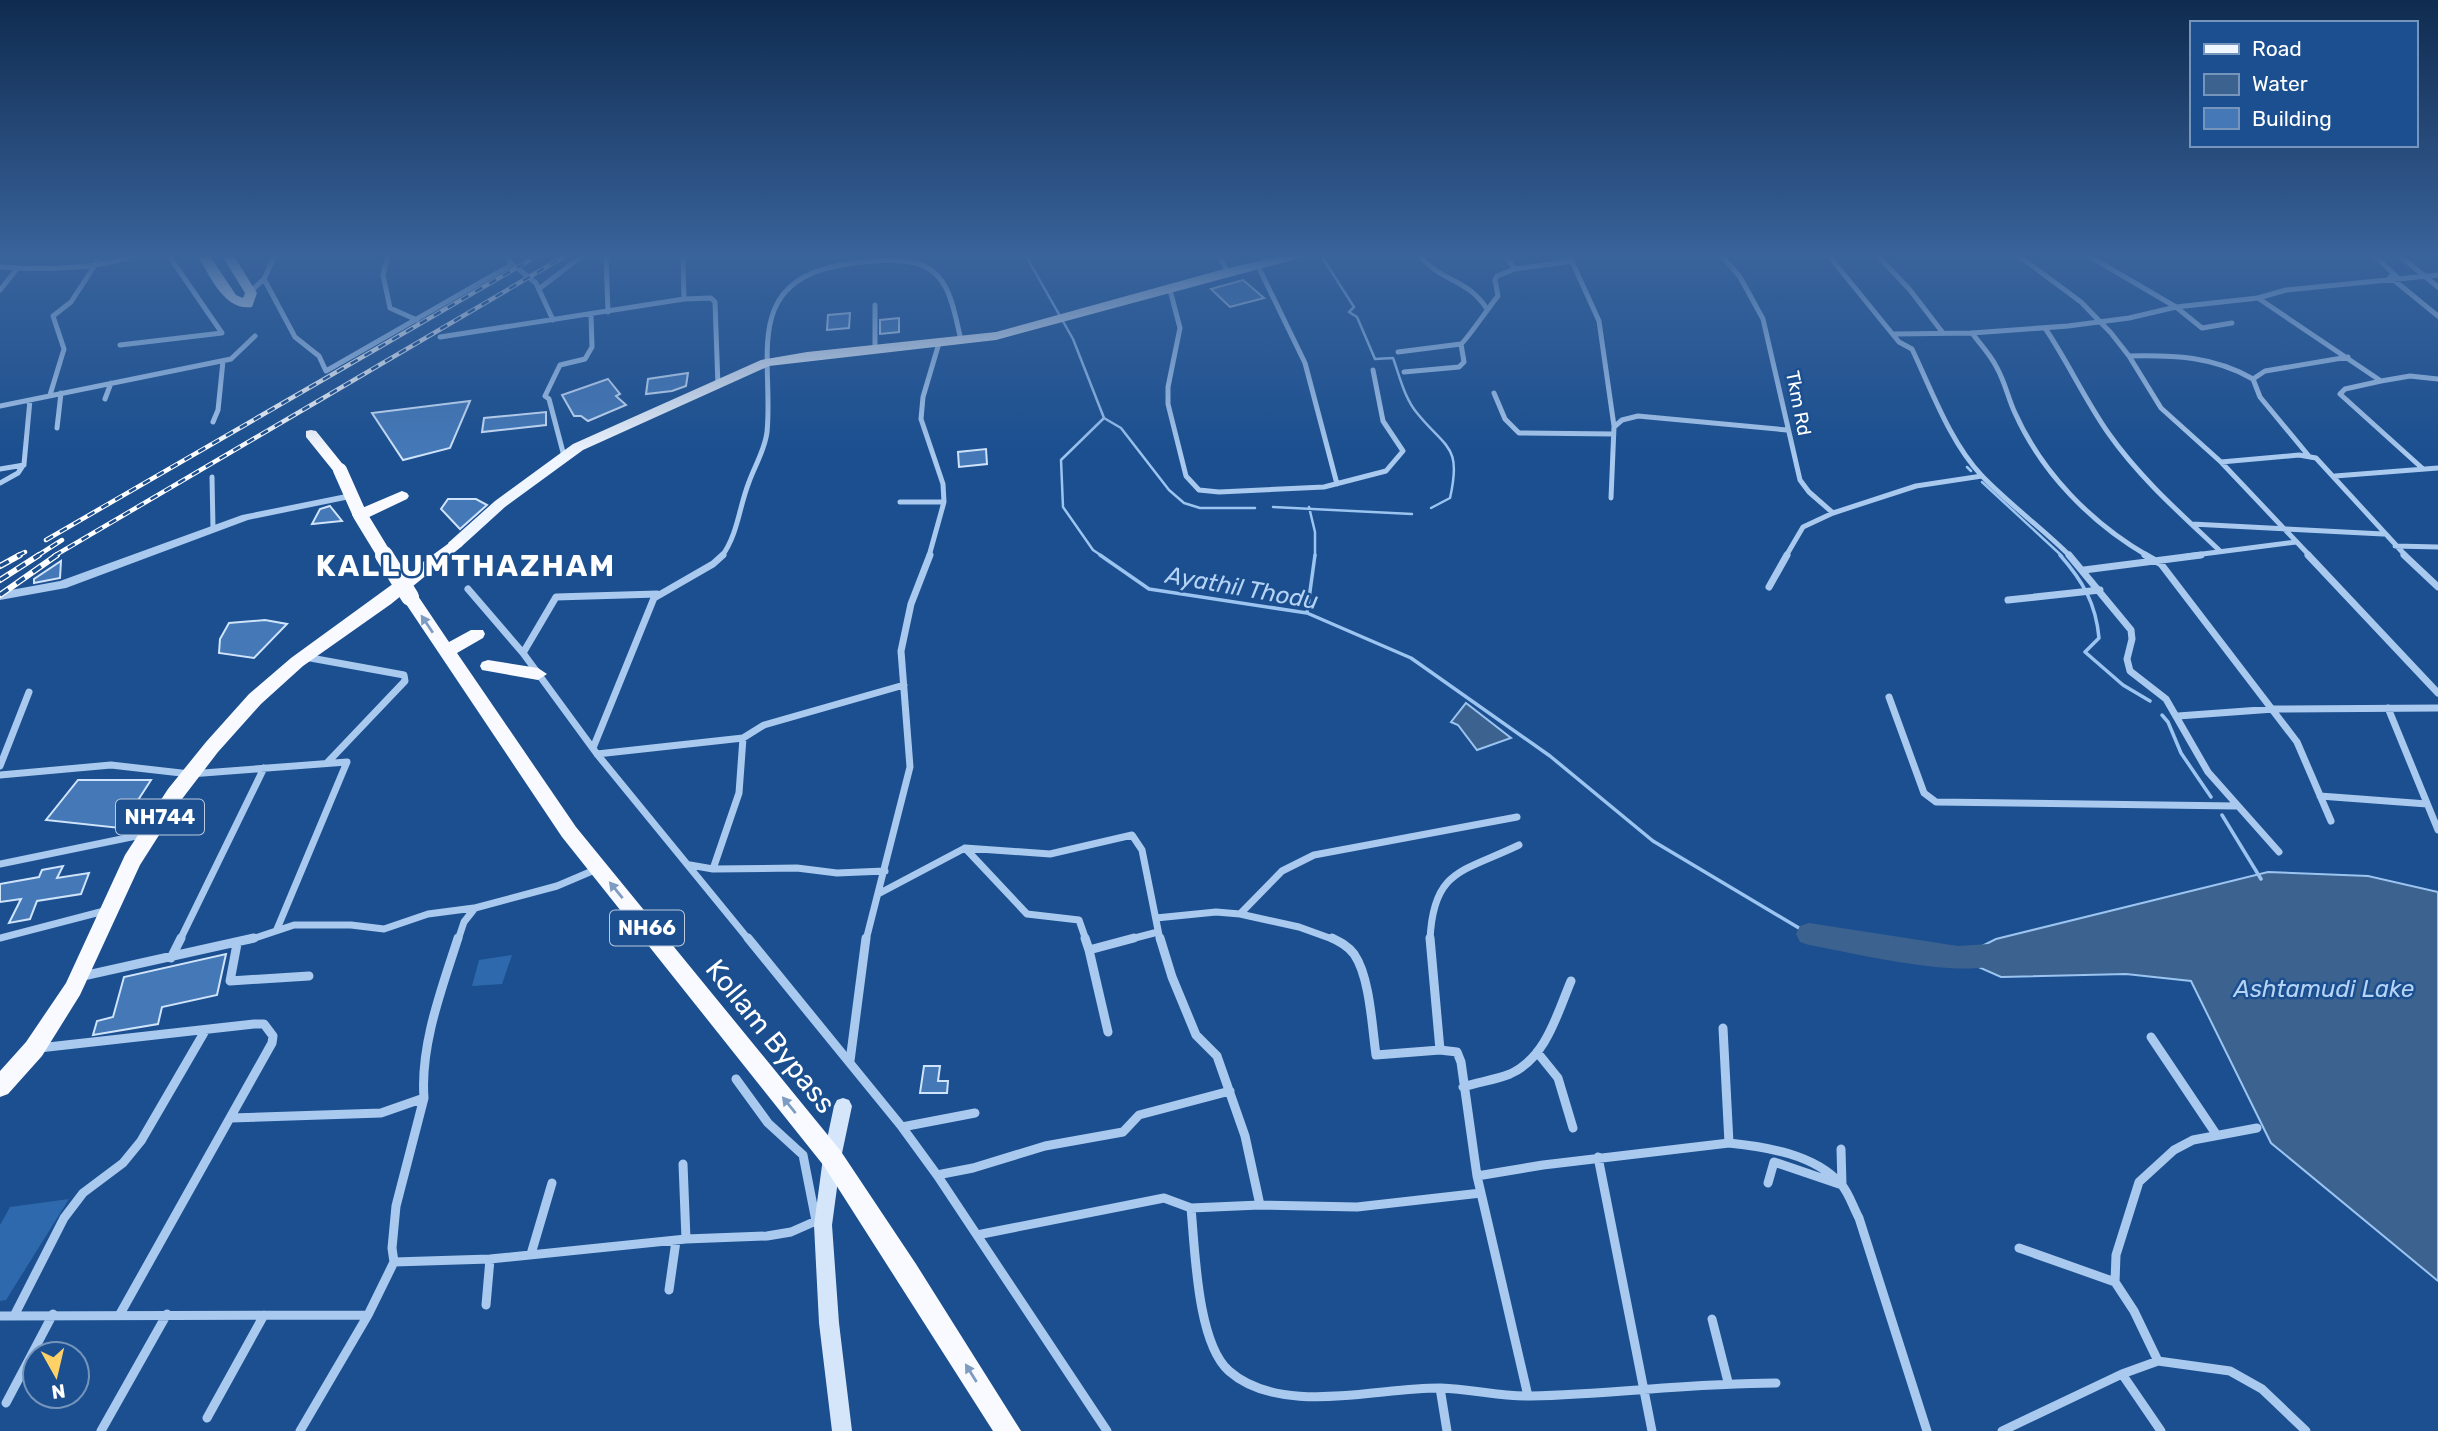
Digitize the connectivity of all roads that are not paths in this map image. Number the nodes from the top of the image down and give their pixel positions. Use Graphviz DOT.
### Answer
graph roads {
  1 [pos="55,323"];
  2 [pos="215,323"];
  3 [pos="287,323"];
  4 [pos="410,323"];
  5 [pos="535,323"];
  6 [pos="591,323"];
  7 [pos="716,323"];
  8 [pos="772,323"];
  9 [pos="875,323"];
  10 [pos="957,323"];
  11 [pos="1051,323"];
  12 [pos="1179,323"];
  13 [pos="1286,323"];
  14 [pos="1477,323"];
  15 [pos="1600,323"];
  16 [pos="1766,323"];
  17 [pos="1885,323"];
  18 [pos="1935,323"];
  19 [pos="2092,323"];
  20 [pos="2100,323"];
  21 [pos="2196,323"];
  22 [pos="2232,323"];
  23 [pos="2296,323"];
  24 [pos="2045,328"];
  25 [pos="1943,333"];
  26 [pos="1972,333"];
  27 [pos="1894,334"];
  28 [pos="255,335"];
  29 [pos="440,337"];
  30 [pos="961,340"];
  31 [pos="939,343"];
  32 [pos="1461,344"];
  33 [pos="120,345"];
  34 [pos="875,349"];
  35 [pos="1398,352"];
  36 [pos="2129,356"];
  37 [pos="2348,357"];
  38 [pos="223,361"];
  39 [pos="766,363"];
  40 [pos="1373,370"];
  41 [pos="1404,372"];
  42 [pos="2253,379"];
  43 [pos="2438,379"];
  44 [pos="2381,381"];
  45 [pos="111,383"];
  46 [pos="97,386"];
  47 [pos="718,386"];
  48 [pos="61,393"];
  49 [pos="1494,393"];
  50 [pos="94,394"];
  51 [pos="50,396"];
  52 [pos="105,399"];
  53 [pos="30,400"];
  54 [pos="0,405"];
  55 [pos="213,422"];
  56 [pos="1614,427"];
  57 [pos="57,428"];
  58 [pos="1787,430"];
  59 [pos="311,434"];
  60 [pos="1614,435"];
  61 [pos="2308,455"];
  62 [pos="564,456"];
  63 [pos="2221,463"];
  64 [pos="24,465"];
  65 [pos="2422,468"];
  66 [pos="2438,468"];
  67 [pos="0,469"];
  68 [pos="2335,476"];
  69 [pos="212,477"];
  70 [pos="1982,477"];
  71 [pos="0,483"];
  72 [pos="1337,484"];
  73 [pos="351,496"];
  74 [pos="402,496"];
  75 [pos="1611,498"];
  76 [pos="900,502"];
  77 [pos="944,502"];
  78 [pos="1833,513"];
  79 [pos="360,515"];
  80 [pos="2192,524"];
  81 [pos="213,528"];
  82 [pos="2286,531"];
  83 [pos="2383,534"];
  84 [pos="2296,542"];
  85 [pos="456,543"];
  86 [pos="2395,546"];
  87 [pos="2438,547"];
  88 [pos="2220,551"];
  89 [pos="2153,560"];
  90 [pos="2084,570"];
  91 [pos="1769,587"];
  92 [pos="2438,587"];
  93 [pos="468,589"];
  94 [pos="2100,590"];
  95 [pos="657,594"];
  96 [pos="0,596"];
  97 [pos="2008,600"];
  98 [pos="477,634"];
  99 [pos="447,651"];
  100 [pos="523,653"];
  101 [pos="304,657"];
  102 [pos="488,666"];
  103 [pos="538,674"];
  104 [pos="904,685"];
  105 [pos="29,692"];
  106 [pos="2438,693"];
  107 [pos="1889,696"];
  108 [pos="2388,708"];
  109 [pos="2438,708"];
  110 [pos="2274,709"];
  111 [pos="2178,716"];
  112 [pos="743,738"];
  113 [pos="595,751"];
  114 [pos="327,763"];
  115 [pos="0,766"];
  116 [pos="264,768"];
  117 [pos="190,774"];
  118 [pos="0,775"];
  119 [pos="2320,796"];
  120 [pos="2427,804"];
  121 [pos="2236,806"];
  122 [pos="1517,817"];
  123 [pos="2331,821"];
  124 [pos="2438,830"];
  125 [pos="150,833"];
  126 [pos="1519,845"];
  127 [pos="965,848"];
  128 [pos="2278,852"];
  129 [pos="0,864"];
  130 [pos="689,865"];
  131 [pos="598,868"];
  132 [pos="713,869"];
  133 [pos="885,871"];
  134 [pos="880,893"];
  135 [pos="475,908"];
  136 [pos="112,909"];
  137 [pos="1240,914"];
  138 [pos="1156,918"];
  139 [pos="277,929"];
  140 [pos="1158,932"];
  141 [pos="0,938"];
  142 [pos="237,944"];
  143 [pos="1089,950"];
  144 [pos="171,958"];
  145 [pos="309,976"];
  146 [pos="78,977"];
  147 [pos="1572,981"];
  148 [pos="1723,1028"];
  149 [pos="205,1031"];
  150 [pos="1108,1032"];
  151 [pos="2151,1037"];
  152 [pos="33,1049"];
  153 [pos="1440,1050"];
  154 [pos="1537,1052"];
  155 [pos="850,1061"];
  156 [pos="736,1079"];
  157 [pos="0,1087"];
  158 [pos="1464,1087"];
  159 [pos="1230,1091"];
  160 [pos="424,1098"];
  161 [pos="843,1106"];
  162 [pos="975,1113"];
  163 [pos="231,1118"];
  164 [pos="902,1127"];
  165 [pos="1573,1128"];
  166 [pos="2257,1128"];
  167 [pos="2216,1134"];
  168 [pos="1729,1143"];
  169 [pos="1841,1149"];
  170 [pos="1598,1157"];
  171 [pos="832,1158"];
  172 [pos="683,1164"];
  173 [pos="937,1175"];
  174 [pos="1477,1176"];
  175 [pos="552,1183"];
  176 [pos="1768,1183"];
  177 [pos="1842,1185"];
  178 [pos="1481,1193"];
  179 [pos="1261,1205"];
  180 [pos="1191,1208"];
  181 [pos="819,1223"];
  182 [pos="977,1235"];
  183 [pos="681,1240"];
  184 [pos="2019,1248"];
  185 [pos="531,1255"];
  186 [pos="490,1259"];
  187 [pos="394,1262"];
  188 [pos="2115,1282"];
  189 [pos="669,1290"];
  190 [pos="486,1305"];
  191 [pos="15,1314"];
  192 [pos="53,1314"];
  193 [pos="120,1314"];
  194 [pos="167,1314"];
  195 [pos="264,1315"];
  196 [pos="368,1315"];
  197 [pos="0,1316"];
  198 [pos="1712,1319"];
  199 [pos="2158,1361"];
  200 [pos="2122,1374"];
  201 [pos="1728,1382"];
  202 [pos="1776,1383"];
  203 [pos="1440,1388"];
  204 [pos="1645,1388"];
  205 [pos="1528,1396"];
  206 [pos="6,1403"];
  207 [pos="207,1418"];
  208 [pos="2015,1428"];
  209 [pos="101,1431"];
  210 [pos="300,1431"];
  211 [pos="842,1431"];
  212 [pos="1008,1431"];
  213 [pos="1107,1431"];
  214 [pos="1447,1431"];
  215 [pos="1652,1431"];
  216 [pos="1927,1431"];
  217 [pos="2002,1431"];
  218 [pos="2161,1431"];
  219 [pos="2306,1431"];
  1 -- 51 [label="street"];
  2 -- 33 [label="street"];
  3 -- 4 [label="street"];
  5 -- 29 [label="street"];
  6 -- 62 [label="street"];
  7 -- 47 [label="street"];
  8 -- 39 [label="street"];
  9 -- 34 [label="street"];
  10 -- 30 [label="street"];
  11 -- 30 [label="main road"];
  12 -- 72 [label="street"];
  13 -- 72 [label="street"];
  14 -- 32 [label="street"];
  15 -- 56 [label="street"];
  16 -- 58 [label="street, Tkm Rd"];
  17 -- 27 [label="street"];
  18 -- 25 [label="street"];
  19 -- 24 [label="street"];
  20 -- 36 [label="street"];
  21 -- 22 [label="street"];
  23 -- 37 [label="street"];
  24 -- 26 [label="street"];
  24 -- 80 [label="street"];
  25 -- 26 [label="street"];
  25 -- 27 [label="street"];
  26 -- 89 [label="street"];
  27 -- 70 [label="street"];
  28 -- 38 [label="street"];
  30 -- 31 [label="main road"];
  31 -- 34 [label="main road"];
  31 -- 77 [label="street"];
  32 -- 35 [label="street"];
  32 -- 41 [label="street"];
  34 -- 39 [label="main road"];
  36 -- 42 [label="street"];
  36 -- 63 [label="street"];
  37 -- 42 [label="street"];
  37 -- 44 [label="street"];
  38 -- 45 [label="street"];
  38 -- 55 [label="street"];
  39 -- 47 [label="main road"];
  39 -- 95 [label="street"];
  40 -- 72 [label="street"];
  42 -- 61 [label="street"];
  43 -- 44 [label="street"];
  44 -- 65 [label="street"];
  45 -- 46 [label="street"];
  45 -- 52 [label="street"];
  46 -- 48 [label="street"];
  46 -- 50 [label="street"];
  47 -- 62 [label="main road"];
  48 -- 51 [label="street"];
  48 -- 57 [label="street"];
  49 -- 60 [label="street"];
  51 -- 53 [label="street"];
  53 -- 54 [label="street"];
  53 -- 64 [label="street"];
  56 -- 58 [label="street"];
  56 -- 60 [label="street"];
  58 -- 78 [label="street, Tkm Rd"];
  59 -- 73 [label="highway, NH66, bridge"];
  60 -- 75 [label="street"];
  61 -- 63 [label="street"];
  61 -- 68 [label="street"];
  62 -- 85 [label="main road"];
  63 -- 82 [label="street"];
  64 -- 67 [label="street"];
  64 -- 71 [label="street"];
  65 -- 66 [label="street"];
  65 -- 68 [label="street"];
  68 -- 83 [label="street"];
  69 -- 81 [label="street"];
  70 -- 78 [label="street"];
  70 -- 90 [label="street"];
  73 -- 79 [label="highway, NH66, bridge"];
  73 -- 81 [label="street"];
  74 -- 79 [label="highway"];
  76 -- 77 [label="street"];
  77 -- 104 [label="street"];
  78 -- 91 [label="street"];
  99 -- 79 [label="highway, NH66, one-way, bridge"];
  80 -- 82 [label="street"];
  80 -- 88 [label="street"];
  81 -- 96 [label="street"];
  82 -- 83 [label="street"];
  82 -- 84 [label="street"];
  83 -- 86 [label="street"];
  84 -- 88 [label="street"];
  84 -- 106 [label="street"];
  85 -- 101 [label="highway, NH744"];
  86 -- 87 [label="street"];
  86 -- 92 [label="street"];
  88 -- 89 [label="street"];
  89 -- 90 [label="street"];
  89 -- 110 [label="street"];
  90 -- 94 [label="street"];
  93 -- 100 [label="street"];
  94 -- 97 [label="street"];
  94 -- 111 [label="street"];
  95 -- 100 [label="street"];
  95 -- 113 [label="street"];
  98 -- 99 [label="highway"];
  99 -- 131 [label="highway, Kollam Bypass / NH66"];
  100 -- 103 [label="street"];
  101 -- 114 [label="street"];
  101 -- 117 [label="highway, NH744"];
  102 -- 103 [label="highway"];
  103 -- 113 [label="street"];
  104 -- 112 [label="street"];
  104 -- 133 [label="street"];
  105 -- 115 [label="street"];
  107 -- 121 [label="street"];
  108 -- 109 [label="street"];
  108 -- 110 [label="street"];
  108 -- 120 [label="street"];
  110 -- 111 [label="street"];
  110 -- 119 [label="street"];
  111 -- 121 [label="street"];
  112 -- 113 [label="street"];
  112 -- 132 [label="street"];
  113 -- 130 [label="street"];
  114 -- 116 [label="street"];
  114 -- 139 [label="street"];
  116 -- 117 [label="street"];
  116 -- 144 [label="street"];
  117 -- 118 [label="street"];
  117 -- 125 [label="highway, NH744"];
  119 -- 120 [label="street"];
  119 -- 123 [label="street"];
  120 -- 124 [label="street"];
  121 -- 128 [label="street"];
  122 -- 137 [label="street"];
  125 -- 129 [label="street"];
  125 -- 136 [label="highway, NH744"];
  126 -- 153 [label="street"];
  127 -- 134 [label="street"];
  127 -- 138 [label="street"];
  127 -- 143 [label="street"];
  130 -- 132 [label="street"];
  130 -- 155 [label="street"];
  131 -- 135 [label="street"];
  171 -- 131 [label="highway, Kollam Bypass / NH66, one-way"];
  132 -- 133 [label="street"];
  133 -- 134 [label="street"];
  134 -- 155 [label="street"];
  135 -- 139 [label="street"];
  135 -- 160 [label="street"];
  136 -- 141 [label="street"];
  136 -- 146 [label="highway, NH744"];
  137 -- 138 [label="street"];
  137 -- 153 [label="street"];
  138 -- 140 [label="street"];
  139 -- 142 [label="street"];
  140 -- 143 [label="street"];
  140 -- 159 [label="street"];
  142 -- 144 [label="street"];
  142 -- 145 [label="street"];
  143 -- 150 [label="street"];
  144 -- 146 [label="street"];
  146 -- 152 [label="highway, NH744"];
  147 -- 154 [label="street"];
  148 -- 168 [label="street"];
  149 -- 152 [label="street"];
  149 -- 163 [label="street"];
  149 -- 191 [label="street"];
  151 -- 167 [label="street"];
  152 -- 157 [label="highway, NH744"];
  153 -- 158 [label="street"];
  154 -- 158 [label="street"];
  154 -- 165 [label="street"];
  155 -- 164 [label="street"];
  156 -- 181 [label="street"];
  158 -- 174 [label="street"];
  159 -- 173 [label="street"];
  159 -- 179 [label="street"];
  160 -- 163 [label="street"];
  160 -- 187 [label="street"];
  161 -- 171 [label="main road"];
  162 -- 164 [label="street"];
  163 -- 193 [label="street"];
  164 -- 173 [label="street"];
  166 -- 167 [label="street"];
  167 -- 188 [label="street"];
  168 -- 170 [label="street"];
  168 -- 177 [label="street"];
  169 -- 177 [label="street"];
  170 -- 174 [label="street"];
  170 -- 204 [label="street"];
  171 -- 181 [label="main road"];
  212 -- 171 [label="highway, Kollam Bypass / NH66, one-way"];
  172 -- 183 [label="street"];
  173 -- 182 [label="street"];
  174 -- 178 [label="street"];
  175 -- 185 [label="street"];
  176 -- 177 [label="street"];
  177 -- 216 [label="street"];
  178 -- 179 [label="street"];
  178 -- 205 [label="street"];
  179 -- 180 [label="street"];
  180 -- 182 [label="street"];
  180 -- 203 [label="street"];
  181 -- 183 [label="street"];
  181 -- 211 [label="main road"];
  182 -- 213 [label="street"];
  183 -- 185 [label="street"];
  183 -- 189 [label="street"];
  184 -- 188 [label="street"];
  185 -- 186 [label="street"];
  186 -- 187 [label="street"];
  186 -- 190 [label="street"];
  187 -- 196 [label="street"];
  188 -- 199 [label="street"];
  191 -- 192 [label="street"];
  191 -- 197 [label="street"];
  192 -- 193 [label="street"];
  192 -- 206 [label="street"];
  193 -- 194 [label="street"];
  194 -- 195 [label="street"];
  194 -- 209 [label="street"];
  195 -- 196 [label="street"];
  195 -- 207 [label="street"];
  196 -- 210 [label="street"];
  198 -- 201 [label="street"];
  199 -- 200 [label="street"];
  199 -- 219 [label="street"];
  200 -- 208 [label="street"];
  200 -- 218 [label="street"];
  201 -- 202 [label="street"];
  201 -- 204 [label="street"];
  203 -- 205 [label="street"];
  203 -- 214 [label="street"];
  204 -- 205 [label="street"];
  204 -- 215 [label="street"];
  208 -- 217 [label="street"];
}
